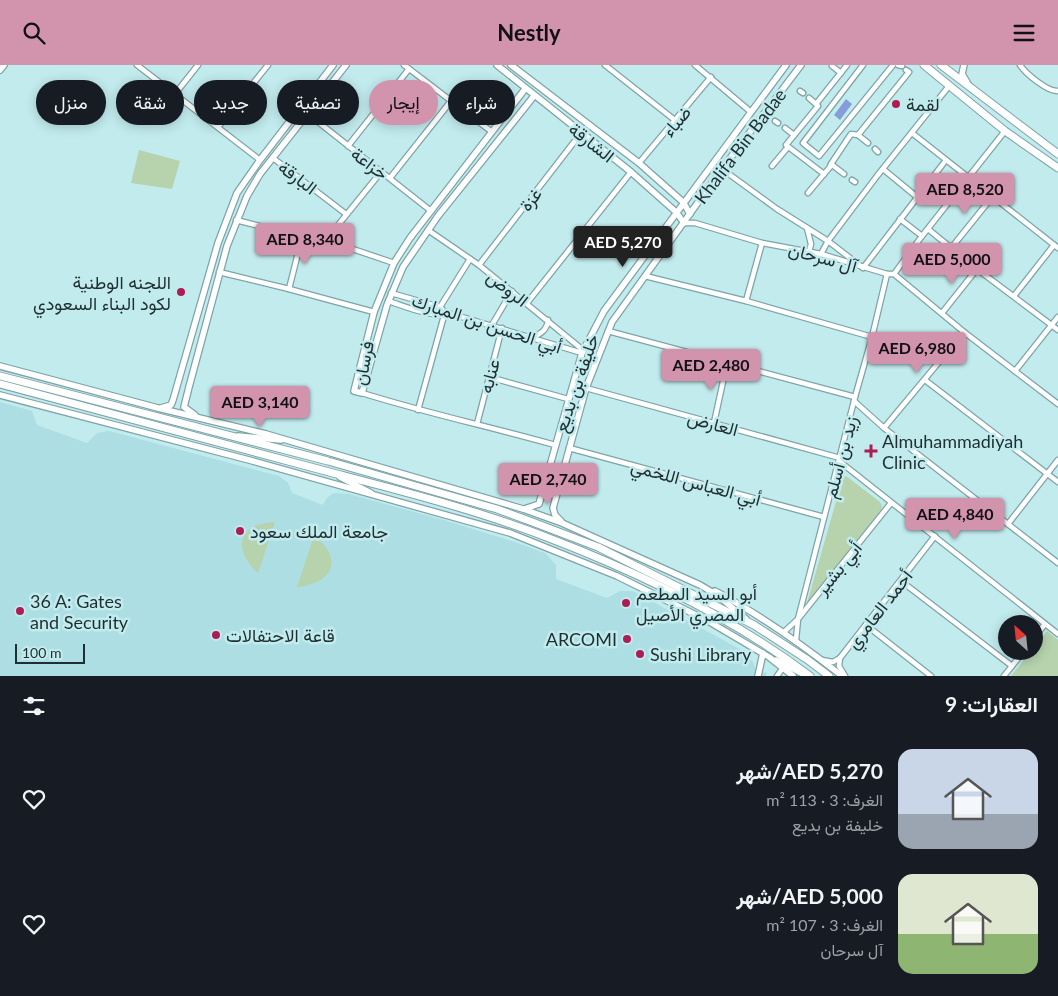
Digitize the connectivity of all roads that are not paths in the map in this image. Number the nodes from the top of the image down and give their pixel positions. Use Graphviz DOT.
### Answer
graph roads {
  1 [pos="4,65"];
  2 [pos="137,65"];
  3 [pos="198,65"];
  4 [pos="268,65"];
  5 [pos="333,65"];
  6 [pos="346,65"];
  7 [pos="404,65"];
  8 [pos="497,65"];
  9 [pos="511,65"];
  10 [pos="605,65"];
  11 [pos="695,65"];
  12 [pos="786,65"];
  13 [pos="801,65"];
  14 [pos="847,65"];
  15 [pos="863,65"];
  16 [pos="893,65"];
  17 [pos="924,65"];
  18 [pos="941,65"];
  19 [pos="964,65"];
  20 [pos="1020,65"];
  21 [pos="832,66"];
  22 [pos="409,69"];
  23 [pos="0,70"];
  24 [pos="906,70"];
  25 [pos="840,75"];
  26 [pos="711,77"];
  27 [pos="156,80"];
  28 [pos="334,80"];
  29 [pos="184,82"];
  30 [pos="949,86"];
  31 [pos="525,89"];
  32 [pos="974,91"];
  33 [pos="1058,91"];
  34 [pos="534,96"];
  35 [pos="809,98"];
  36 [pos="448,99"];
  37 [pos="184,102"];
  38 [pos="448,104"];
  39 [pos="816,104"];
  40 [pos="751,112"];
  41 [pos="676,121"];
  42 [pos="299,125"];
  43 [pos="322,125"];
  44 [pos="483,125"];
  45 [pos="218,127"];
  46 [pos="785,128"];
  47 [pos="1005,131"];
  48 [pos="492,132"];
  49 [pos="582,133"];
  50 [pos="912,133"];
  51 [pos="858,135"];
  52 [pos="793,137"];
  53 [pos="868,143"];
  54 [pos="348,146"];
  55 [pos="788,147"];
  56 [pos="1058,155"];
  57 [pos="273,158"];
  58 [pos="260,159"];
  59 [pos="946,160"];
  60 [pos="639,163"];
  61 [pos="829,165"];
  62 [pos="772,166"];
  63 [pos="1058,167"];
  64 [pos="722,169"];
  65 [pos="883,169"];
  66 [pos="381,172"];
  67 [pos="631,172"];
  68 [pos="824,174"];
  69 [pos="844,174"];
  70 [pos="969,177"];
  71 [pos="390,178"];
  72 [pos="808,193"];
  73 [pos="993,196"];
  74 [pos="917,197"];
  75 [pos="684,202"];
  76 [pos="431,211"];
  77 [pos="676,212"];
  78 [pos="346,214"];
  79 [pos="690,214"];
  80 [pos="900,219"];
  81 [pos="236,220"];
  82 [pos="684,223"];
  83 [pos="696,223"];
  84 [pos="807,228"];
  85 [pos="928,229"];
  86 [pos="428,230"];
  87 [pos="922,235"];
  88 [pos="302,237"];
  89 [pos="326,240"];
  90 [pos="828,241"];
  91 [pos="762,243"];
  92 [pos="1056,246"];
  93 [pos="952,247"];
  94 [pos="809,252"];
  95 [pos="821,254"];
  96 [pos="470,259"];
  97 [pos="394,263"];
  98 [pos="479,265"];
  99 [pos="863,268"];
  100 [pos="977,269"];
  101 [pos="219,273"];
  102 [pos="894,274"];
  103 [pos="887,275"];
  104 [pos="645,276"];
  105 [pos="289,289"];
  106 [pos="512,291"];
  107 [pos="382,293"];
  108 [pos="1014,296"];
  109 [pos="389,297"];
  110 [pos="746,301"];
  111 [pos="527,303"];
  112 [pos="440,307"];
  113 [pos="374,312"];
  114 [pos="445,312"];
  115 [pos="942,313"];
  116 [pos="1058,317"];
  117 [pos="548,320"];
  118 [pos="492,325"];
  119 [pos="1052,325"];
  120 [pos="502,328"];
  121 [pos="1058,330"];
  122 [pos="608,331"];
  123 [pos="964,332"];
  124 [pos="532,337"];
  125 [pos="872,337"];
  126 [pos="583,351"];
  127 [pos="727,363"];
  128 [pos="0,366"];
  129 [pos="1016,371"];
  130 [pos="0,376"];
  131 [pos="489,377"];
  132 [pos="925,380"];
  133 [pos="0,384"];
  134 [pos="177,385"];
  135 [pos="189,387"];
  136 [pos="586,388"];
  137 [pos="362,393"];
  138 [pos="0,395"];
  139 [pos="568,399"];
  140 [pos="855,399"];
  141 [pos="1058,404"];
  142 [pos="158,408"];
  143 [pos="418,410"];
  144 [pos="199,418"];
  145 [pos="476,423"];
  146 [pos="714,423"];
  147 [pos="884,427"];
  148 [pos="229,435"];
  149 [pos="291,441"];
  150 [pos="555,445"];
  151 [pos="569,448"];
  152 [pos="839,460"];
  153 [pos="1058,460"];
  154 [pos="331,473"];
  155 [pos="1048,473"];
  156 [pos="1058,481"];
  157 [pos="544,488"];
  158 [pos="558,489"];
  159 [pos="375,495"];
  160 [pos="891,503"];
  161 [pos="523,509"];
  162 [pos="824,517"];
  163 [pos="562,523"];
  164 [pos="1008,524"];
  165 [pos="935,536"];
  166 [pos="1058,563"];
  167 [pos="901,581"];
  168 [pos="700,585"];
  169 [pos="798,619"];
  170 [pos="1045,624"];
  171 [pos="754,625"];
  172 [pos="866,625"];
  173 [pos="1043,627"];
  174 [pos="784,632"];
  175 [pos="1058,634"];
  176 [pos="796,640"];
  177 [pos="763,653"];
  178 [pos="769,657"];
  179 [pos="840,658"];
  180 [pos="821,660"];
  181 [pos="1017,660"];
  182 [pos="1012,666"];
  183 [pos="782,669"];
  184 [pos="758,676"];
  185 [pos="777,676"];
  186 [pos="793,676"];
  187 [pos="806,676"];
  188 [pos="810,676"];
  189 [pos="829,676"];
  190 [pos="843,676"];
  191 [pos="931,676"];
  192 [pos="1004,676"];
  1 -- 23 [label="street"];
  2 -- 27 [label="street"];
  3 -- 29 [label="street"];
  4 -- 45 [label="street"];
  5 -- 58 [label="street"];
  6 -- 28 [label="street"];
  7 -- 22 [label="street"];
  8 -- 31 [label="street, الشارقة"];
  9 -- 60 [label="street, الشارقة"];
  10 -- 41 [label="street"];
  11 -- 26 [label="street"];
  12 -- 40 [label="street, خليفة بن بديع"];
  13 -- 64 [label="street, Khalifa Bin Badae"];
  14 -- 25 [label="street"];
  15 -- 16 [label="street"];
  17 -- 30 [label="main road"];
  18 -- 32 [label="main road"];
  19 -- 32 [label="street"];
  20 -- 33 [label="street"];
  21 -- 25 [label="street"];
  22 -- 36 [label="street"];
  22 -- 54 [label="street"];
  24 -- 51 [label="street"];
  25 -- 39 [label="street"];
  26 -- 40 [label="street"];
  26 -- 41 [label="street, ضباء"];
  30 -- 47 [label="main road"];
  30 -- 50 [label="street"];
  31 -- 34 [label="street, الشارقة"];
  31 -- 48 [label="street, فرسان"];
  32 -- 56 [label="main road"];
  34 -- 49 [label="street, الشارقة"];
  34 -- 86 [label="street, فرسان"];
  35 -- 39 [label="street"];
  37 -- 45 [label="street"];
  38 -- 71 [label="street"];
  39 -- 52 [label="street"];
  40 -- 75 [label="street, خليفة بن بديع"];
  41 -- 60 [label="street, ضباء"];
  42 -- 57 [label="street"];
  43 -- 54 [label="street, خزاعة"];
  44 -- 48 [label="street"];
  45 -- 58 [label="street"];
  46 -- 52 [label="street"];
  47 -- 63 [label="main road"];
  47 -- 70 [label="street"];
  48 -- 76 [label="street, فرسان"];
  49 -- 67 [label="street, الشارقة"];
  49 -- 98 [label="street, غزة"];
  50 -- 59 [label="street"];
  50 -- 65 [label="street"];
  51 -- 53 [label="street"];
  51 -- 61 [label="street"];
  52 -- 55 [label="street"];
  54 -- 66 [label="street, خزاعة"];
  55 -- 62 [label="street"];
  55 -- 68 [label="street"];
  57 -- 78 [label="street, البارقة"];
  57 -- 81 [label="street"];
  58 -- 134 [label="street"];
  59 -- 70 [label="street"];
  59 -- 74 [label="street"];
  60 -- 75 [label="street, الشارقة"];
  61 -- 68 [label="street"];
  61 -- 69 [label="street"];
  64 -- 79 [label="street, Khalifa Bin Badae"];
  64 -- 84 [label="street"];
  65 -- 74 [label="street"];
  65 -- 90 [label="street"];
  66 -- 71 [label="street, خزاعة"];
  66 -- 78 [label="street"];
  67 -- 77 [label="street, الشارقة"];
  67 -- 111 [label="street"];
  68 -- 72 [label="street"];
  70 -- 73 [label="street"];
  70 -- 85 [label="street"];
  71 -- 76 [label="street, خزاعة"];
  73 -- 92 [label="street"];
  73 -- 93 [label="street"];
  74 -- 80 [label="street"];
  75 -- 77 [label="street, خليفة بن بديع"];
  75 -- 79 [label="street, الشارقة"];
  76 -- 97 [label="street, فرسان"];
  77 -- 82 [label="street, الشارقة"];
  77 -- 126 [label="street, خليفة بن بديع"];
  78 -- 89 [label="street"];
  79 -- 82 [label="street, Khalifa Bin Badae"];
  79 -- 83 [label="street"];
  80 -- 87 [label="street"];
  80 -- 99 [label="street"];
  81 -- 88 [label="street"];
  81 -- 101 [label="street"];
  82 -- 83 [label="street, آل سرحان"];
  82 -- 104 [label="street, Khalifa Bin Badae"];
  83 -- 91 [label="street, آل سرحان"];
  84 -- 90 [label="street"];
  84 -- 94 [label="street"];
  85 -- 87 [label="street"];
  85 -- 93 [label="street"];
  86 -- 96 [label="street, الروض"];
  86 -- 109 [label="street, فرسان"];
  87 -- 102 [label="street"];
  88 -- 89 [label="street"];
  88 -- 105 [label="street"];
  89 -- 97 [label="street"];
  90 -- 95 [label="street"];
  90 -- 99 [label="street"];
  91 -- 94 [label="street, آل سرحان"];
  91 -- 110 [label="street"];
  92 -- 108 [label="street"];
  93 -- 100 [label="street"];
  94 -- 95 [label="street, آل سرحان"];
  95 -- 99 [label="street, آل سرحان"];
  96 -- 98 [label="street, الروض"];
  96 -- 112 [label="street"];
  97 -- 107 [label="street, فرسان"];
  98 -- 106 [label="street, الروض"];
  99 -- 103 [label="street, آل سرحان"];
  100 -- 108 [label="street"];
  100 -- 115 [label="street"];
  101 -- 105 [label="street"];
  101 -- 135 [label="street"];
  102 -- 103 [label="street, آل سرحان"];
  102 -- 115 [label="street"];
  103 -- 125 [label="street, زيد بن أسلم"];
  104 -- 110 [label="street"];
  104 -- 122 [label="street, Khalifa Bin Badae"];
  105 -- 113 [label="street"];
  106 -- 111 [label="street, الروض"];
  106 -- 118 [label="street"];
  107 -- 109 [label="street"];
  107 -- 113 [label="street, فرسان"];
  108 -- 119 [label="street"];
  109 -- 112 [label="street, أبي الحسن بن المبارك"];
  109 -- 114 [label="street"];
  109 -- 137 [label="street, فرسان"];
  110 -- 125 [label="street"];
  111 -- 117 [label="street, الروض"];
  112 -- 114 [label="street, أبي الحسن بن المبارك"];
  113 -- 137 [label="street, فرسان"];
  114 -- 118 [label="street, أبي الحسن بن المبارك"];
  114 -- 143 [label="street"];
  115 -- 123 [label="street"];
  116 -- 119 [label="street"];
  117 -- 124 [label="street"];
  117 -- 126 [label="street, الروض"];
  118 -- 120 [label="street, أبي الحسن بن المبارك"];
  119 -- 121 [label="street"];
  119 -- 129 [label="street"];
  120 -- 124 [label="street, أبي الحسن بن المبارك"];
  120 -- 131 [label="street, عنابه"];
  122 -- 127 [label="street"];
  122 -- 136 [label="street, Khalifa Bin Badae"];
  123 -- 129 [label="street"];
  123 -- 132 [label="street"];
  124 -- 126 [label="street, أبي الحسن بن المبارك"];
  125 -- 140 [label="street, زيد بن أسلم"];
  126 -- 139 [label="street, خليفة بن بديع"];
  127 -- 140 [label="street"];
  127 -- 146 [label="street"];
  128 -- 142 [label="street"];
  129 -- 141 [label="street"];
  130 -- 148 [label="main road"];
  131 -- 139 [label="street"];
  131 -- 145 [label="street, عنابه"];
  132 -- 147 [label="street"];
  132 -- 155 [label="street"];
  133 -- 154 [label="main road"];
  134 -- 135 [label="street"];
  134 -- 142 [label="street"];
  135 -- 144 [label="street"];
  136 -- 146 [label="street, العارض"];
  136 -- 151 [label="street, Khalifa Bin Badae"];
  137 -- 143 [label="street"];
  138 -- 159 [label="street"];
  139 -- 150 [label="street, خليفة بن بديع"];
  140 -- 147 [label="street"];
  140 -- 152 [label="street, زيد بن أسلم"];
  142 -- 144 [label="street"];
  143 -- 145 [label="street"];
  144 -- 149 [label="street"];
  145 -- 150 [label="street"];
  146 -- 152 [label="street, العارض"];
  147 -- 164 [label="street"];
  148 -- 149 [label="street"];
  148 -- 171 [label="main road"];
  149 -- 161 [label="street"];
  150 -- 157 [label="street, خليفة بن بديع"];
  151 -- 158 [label="street, Khalifa Bin Badae"];
  151 -- 162 [label="street, أبي العباس اللخمي"];
  152 -- 160 [label="street"];
  152 -- 162 [label="street, زيد بن أسلم"];
  153 -- 155 [label="street"];
  154 -- 159 [label="street"];
  154 -- 188 [label="main road"];
  155 -- 156 [label="street"];
  155 -- 164 [label="street"];
  157 -- 158 [label="street"];
  157 -- 161 [label="street, خليفة بن بديع"];
  158 -- 163 [label="street, Khalifa Bin Badae"];
  159 -- 177 [label="street"];
  160 -- 165 [label="street"];
  160 -- 169 [label="street, أبي بشير"];
  161 -- 163 [label="street"];
  162 -- 169 [label="street, زيد بن أسلم"];
  163 -- 168 [label="street"];
  164 -- 166 [label="street"];
  165 -- 167 [label="street, أحمد العامري"];
  165 -- 170 [label="street"];
  167 -- 172 [label="street, أحمد العامري"];
  167 -- 182 [label="street"];
  168 -- 171 [label="street"];
  168 -- 174 [label="street"];
  169 -- 174 [label="street, أبي بشير"];
  169 -- 176 [label="street, زيد بن أسلم"];
  170 -- 173 [label="street"];
  170 -- 175 [label="street"];
  171 -- 189 [label="main road"];
  172 -- 179 [label="street, أحمد العامري"];
  172 -- 191 [label="street"];
  174 -- 176 [label="street"];
  176 -- 180 [label="street"];
  177 -- 178 [label="street"];
  177 -- 184 [label="street"];
  178 -- 183 [label="street"];
  178 -- 187 [label="street"];
  179 -- 180 [label="street"];
  179 -- 190 [label="street"];
  180 -- 190 [label="street"];
  181 -- 182 [label="street"];
  182 -- 192 [label="street"];
  183 -- 185 [label="street"];
  183 -- 186 [label="street"];
}
